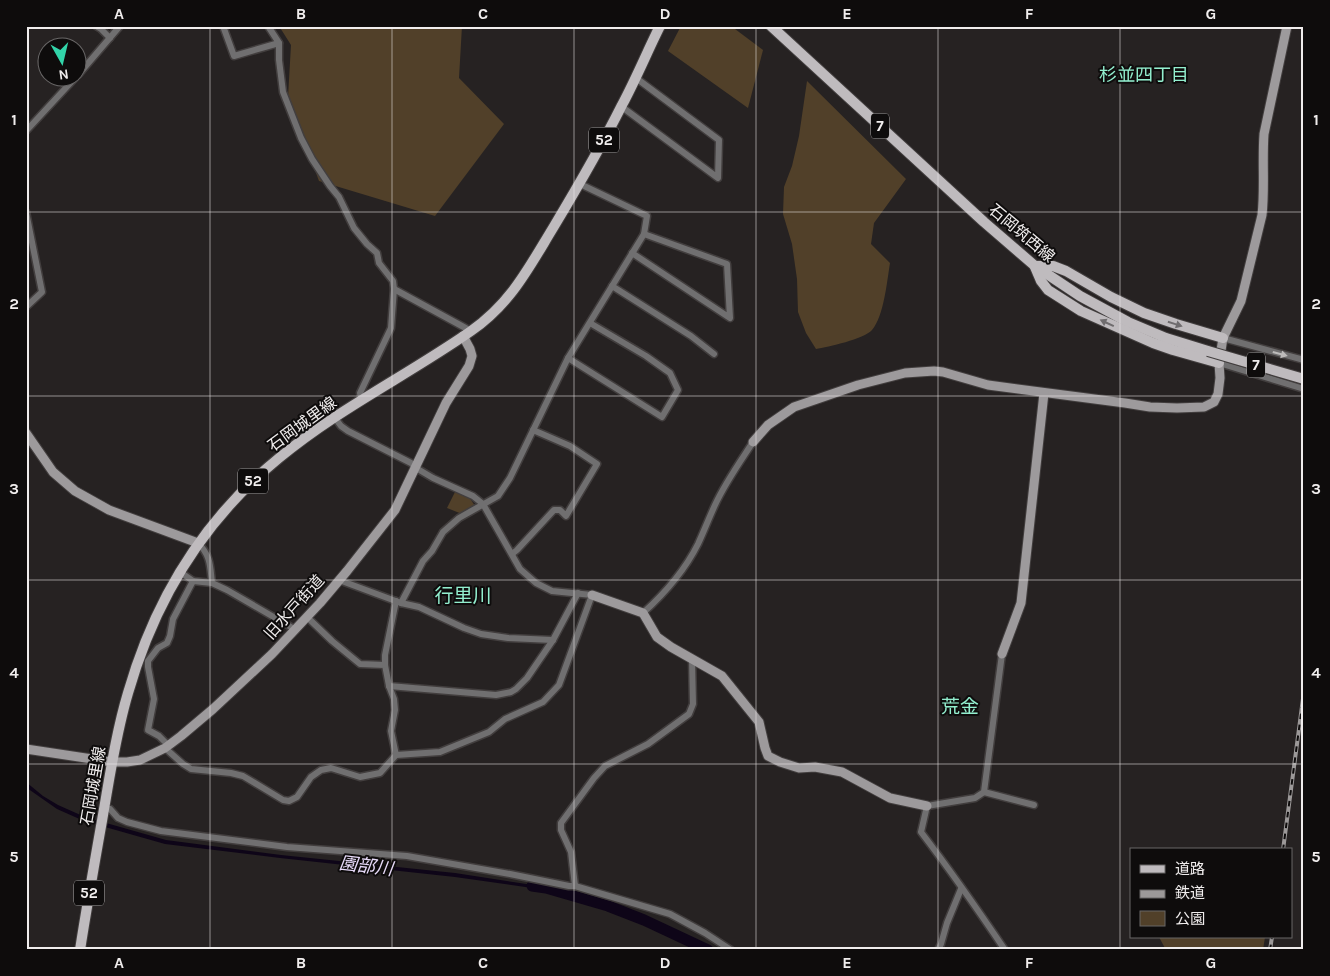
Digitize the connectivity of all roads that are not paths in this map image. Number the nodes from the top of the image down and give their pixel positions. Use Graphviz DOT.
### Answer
graph roads {
  1 [pos="96,26"];
  2 [pos="120,26"];
  3 [pos="223,26"];
  4 [pos="268,26"];
  5 [pos="660,26"];
  6 [pos="771,26"];
  7 [pos="1287,26"];
  8 [pos="110,38"];
  9 [pos="279,43"];
  10 [pos="88,63"];
  11 [pos="636,78"];
  12 [pos="66,88"];
  13 [pos="622,107"];
  14 [pos="26,131"];
  15 [pos="580,184"];
  16 [pos="26,212"];
  17 [pos="644,234"];
  18 [pos="632,253"];
  19 [pos="1035,266"];
  20 [pos="612,286"];
  21 [pos="394,289"];
  22 [pos="26,307"];
  23 [pos="590,323"];
  24 [pos="467,334"];
  25 [pos="1223,338"];
  26 [pos="714,354"];
  27 [pos="568,358"];
  28 [pos="1304,360"];
  29 [pos="1219,363"];
  30 [pos="1304,379"];
  31 [pos="1304,389"];
  32 [pos="1044,393"];
  33 [pos="362,401"];
  34 [pos="335,418"];
  35 [pos="533,430"];
  36 [pos="26,433"];
  37 [pos="753,442"];
  38 [pos="416,468"];
  39 [pos="483,504"];
  40 [pos="198,543"];
  41 [pos="512,554"];
  42 [pos="180,572"];
  43 [pos="339,580"];
  44 [pos="193,581"];
  45 [pos="212,583"];
  46 [pos="578,593"];
  47 [pos="592,595"];
  48 [pos="398,602"];
  49 [pos="643,613"];
  50 [pos="307,617"];
  51 [pos="296,630"];
  52 [pos="552,640"];
  53 [pos="1002,654"];
  54 [pos="692,659"];
  55 [pos="385,665"];
  56 [pos="389,686"];
  57 [pos="167,746"];
  58 [pos="26,749"];
  59 [pos="396,755"];
  60 [pos="112,762"];
  61 [pos="984,792"];
  62 [pos="1034,805"];
  63 [pos="927,806"];
  64 [pos="104,811"];
  65 [pos="575,886"];
  66 [pos="961,889"];
  67 [pos="80,950"];
  68 [pos="731,950"];
  69 [pos="938,950"];
  70 [pos="1004,950"];
  1 -- 8 [label="street"];
  2 -- 8 [label="street"];
  3 -- 9 [label="street"];
  4 -- 9 [label="street"];
  5 -- 11 [label="main road, 石岡城里線 / 52"];
  6 -- 19 [label="main road, 石岡筑西線 / 7"];
  7 -- 25 [label="street"];
  8 -- 10 [label="street"];
  9 -- 21 [label="street"];
  11 -- 13 [label="main road, 石岡城里線 / 52"];
  11 -- 13 [label="street"];
  12 -- 14 [label="street"];
  13 -- 15 [label="main road, 石岡城里線 / 52"];
  15 -- 17 [label="street"];
  15 -- 24 [label="main road, 石岡城里線 / 52"];
  16 -- 22 [label="street"];
  17 -- 18 [label="street"];
  17 -- 18 [label="street"];
  18 -- 20 [label="street"];
  19 -- 25 [label="main road, one-way"];
  29 -- 19 [label="main road, one-way"];
  19 -- 30 [label="main road, 石岡筑西線 / 7, bridge"];
  20 -- 23 [label="street"];
  20 -- 26 [label="street"];
  21 -- 24 [label="street"];
  21 -- 33 [label="street"];
  23 -- 27 [label="street"];
  23 -- 27 [label="street"];
  24 -- 33 [label="main road, 石岡城里線 / 52"];
  24 -- 38 [label="street, 旧水戸街道"];
  25 -- 28 [label="street, one-way"];
  25 -- 29 [label="street"];
  27 -- 35 [label="street"];
  29 -- 31 [label="street"];
  29 -- 32 [label="street"];
  32 -- 37 [label="street"];
  32 -- 53 [label="street"];
  33 -- 34 [label="main road, 石岡城里線 / 52"];
  34 -- 38 [label="street"];
  34 -- 40 [label="main road, 石岡城里線 / 52"];
  35 -- 39 [label="street"];
  35 -- 41 [label="street"];
  36 -- 40 [label="street"];
  37 -- 49 [label="street"];
  38 -- 39 [label="street"];
  38 -- 43 [label="street, 旧水戸街道"];
  39 -- 41 [label="street"];
  39 -- 48 [label="street"];
  40 -- 42 [label="main road, 石岡城里線 / 52"];
  40 -- 45 [label="street"];
  41 -- 46 [label="street"];
  42 -- 44 [label="street"];
  42 -- 60 [label="main road, 石岡城里線 / 52"];
  43 -- 48 [label="street"];
  43 -- 50 [label="street, 旧水戸街道"];
  44 -- 45 [label="street"];
  44 -- 57 [label="street"];
  45 -- 51 [label="street"];
  46 -- 47 [label="street"];
  46 -- 52 [label="street"];
  47 -- 49 [label="street"];
  47 -- 59 [label="street"];
  48 -- 52 [label="street"];
  48 -- 55 [label="street"];
  49 -- 54 [label="street"];
  50 -- 51 [label="street, 旧水戸街道"];
  50 -- 55 [label="street"];
  51 -- 57 [label="street, 旧水戸街道"];
  52 -- 56 [label="street"];
  53 -- 61 [label="street"];
  54 -- 63 [label="street"];
  54 -- 65 [label="street"];
  55 -- 56 [label="street"];
  56 -- 59 [label="street"];
  57 -- 59 [label="street"];
  57 -- 60 [label="street, 旧水戸街道"];
  58 -- 60 [label="street, 旧水戸街道"];
  60 -- 64 [label="main road, 石岡城里線 / 52"];
  61 -- 62 [label="street"];
  61 -- 63 [label="street"];
  63 -- 66 [label="street"];
  64 -- 65 [label="street"];
  64 -- 67 [label="main road, 石岡城里線 / 52"];
  65 -- 68 [label="street"];
  66 -- 69 [label="street"];
  66 -- 70 [label="street"];
}
